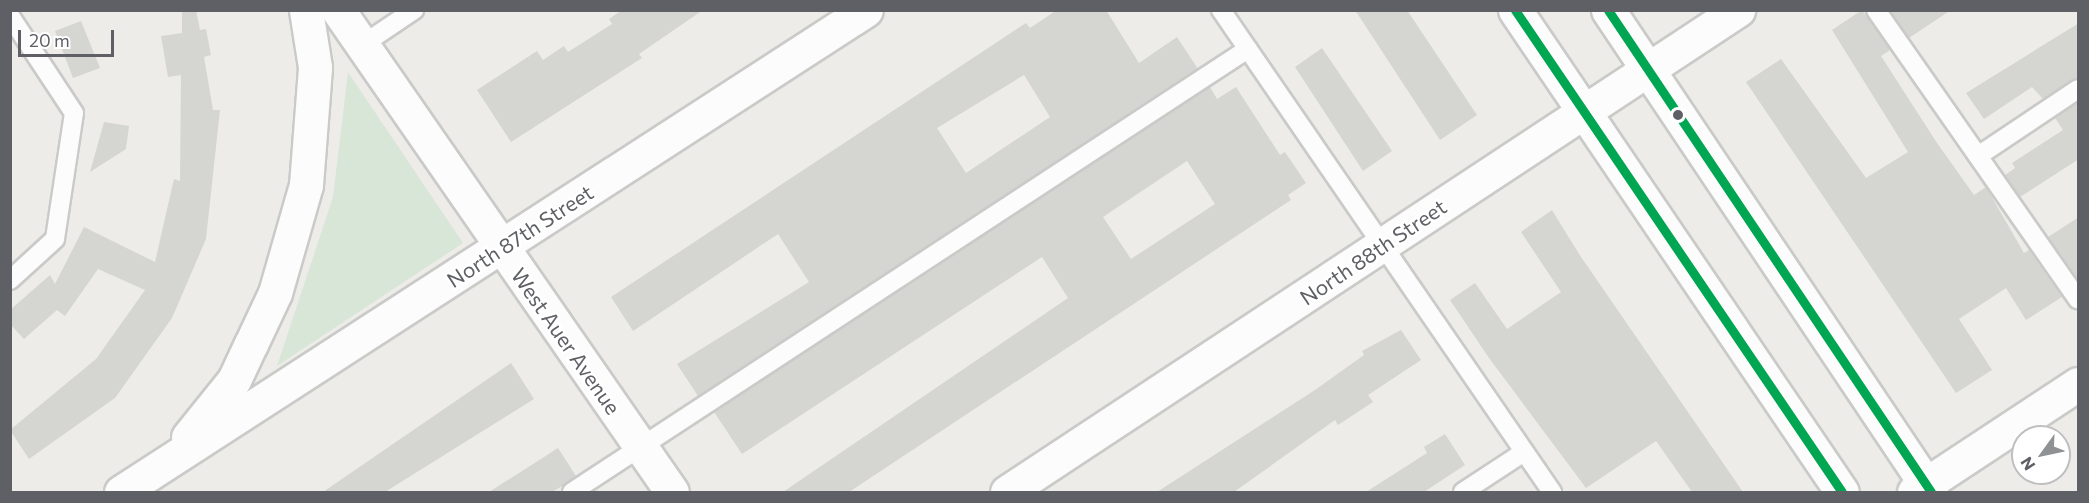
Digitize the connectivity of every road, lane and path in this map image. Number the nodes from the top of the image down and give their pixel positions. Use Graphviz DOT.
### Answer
graph roads {
  1 [pos="306,10"];
  2 [pos="338,10"];
  3 [pos="414,10"];
  4 [pos="866,10"];
  5 [pos="1221,10"];
  6 [pos="1515,10"];
  7 [pos="1608,10"];
  8 [pos="1738,10"];
  9 [pos="1875,10"];
  10 [pos="10,16"];
  11 [pos="362,45"];
  12 [pos="1248,49"];
  13 [pos="1648,69"];
  14 [pos="2079,89"];
  15 [pos="1582,111"];
  16 [pos="1978,156"];
  17 [pos="1385,246"];
  18 [pos="501,249"];
  19 [pos="10,280"];
  20 [pos="2079,300"];
  21 [pos="2079,384"];
  22 [pos="640,447"];
  23 [pos="1524,452"];
  24 [pos="171,458"];
  25 [pos="1924,490"];
  26 [pos="121,492"];
  27 [pos="572,492"];
  28 [pos="672,492"];
  29 [pos="1007,492"];
  30 [pos="1463,492"];
  31 [pos="1552,492"];
  32 [pos="1842,492"];
  1 -- 24 [label="street, North 87th Street"];
  2 -- 11 [label="street, West Auer Avenue"];
  3 -- 11 [label="lane"];
  4 -- 18 [label="street, North 87th Street"];
  5 -- 12 [label="lane"];
  6 -- 15 [label="street"];
  7 -- 13 [label="street"];
  8 -- 13 [label="street, North 88th Street"];
  9 -- 16 [label="lane"];
  10 -- 19 [label="lane"];
  11 -- 18 [label="street, West Auer Avenue"];
  12 -- 17 [label="lane"];
  12 -- 22 [label="lane"];
  13 -- 15 [label="street, North 88th Street"];
  13 -- 25 [label="street"];
  14 -- 16 [label="lane"];
  15 -- 17 [label="street, North 88th Street"];
  15 -- 32 [label="street"];
  16 -- 20 [label="lane"];
  17 -- 23 [label="lane"];
  17 -- 29 [label="street, North 88th Street"];
  18 -- 22 [label="street, West Auer Avenue"];
  18 -- 24 [label="street, North 87th Street"];
  21 -- 25 [label="street"];
  22 -- 27 [label="lane"];
  22 -- 28 [label="street, West Auer Avenue"];
  23 -- 30 [label="lane"];
  23 -- 31 [label="lane"];
  24 -- 26 [label="street, North 87th Street"];
}
